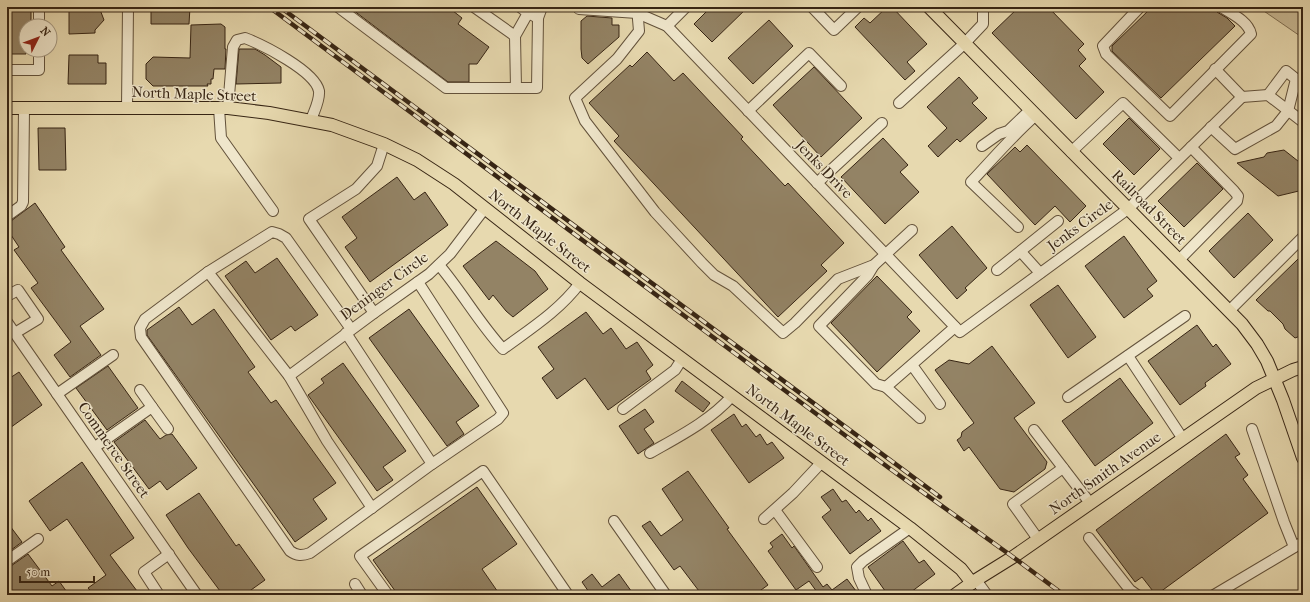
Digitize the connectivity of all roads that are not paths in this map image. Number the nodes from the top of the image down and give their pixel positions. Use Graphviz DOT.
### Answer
graph roads {
  1 [pos="39,7"];
  2 [pos="128,7"];
  3 [pos="338,7"];
  4 [pos="474,7"];
  5 [pos="542,7"];
  6 [pos="579,7"];
  7 [pos="686,7"];
  8 [pos="812,7"];
  9 [pos="858,7"];
  10 [pos="929,7"];
  11 [pos="984,7"];
  12 [pos="1140,7"];
  13 [pos="1221,7"];
  14 [pos="524,10"];
  15 [pos="637,10"];
  16 [pos="39,18"];
  17 [pos="538,18"];
  18 [pos="667,26"];
  19 [pos="515,36"];
  20 [pos="964,44"];
  21 [pos="39,58"];
  22 [pos="1215,69"];
  23 [pos="7,70"];
  24 [pos="841,86"];
  25 [pos="516,88"];
  26 [pos="1268,95"];
  27 [pos="1242,97"];
  28 [pos="899,103"];
  29 [pos="7,108"];
  30 [pos="127,108"];
  31 [pos="223,108"];
  32 [pos="24,109"];
  33 [pos="748,111"];
  34 [pos="1288,111"];
  35 [pos="1032,113"];
  36 [pos="311,120"];
  37 [pos="1303,122"];
  38 [pos="882,123"];
  39 [pos="1211,127"];
  40 [pos="384,144"];
  41 [pos="982,146"];
  42 [pos="1191,147"];
  43 [pos="1071,152"];
  44 [pos="1179,158"];
  45 [pos="817,183"];
  46 [pos="485,208"];
  47 [pos="1128,209"];
  48 [pos="273,211"];
  49 [pos="7,216"];
  50 [pos="1058,221"];
  51 [pos="1018,227"];
  52 [pos="912,230"];
  53 [pos="1303,237"];
  54 [pos="1021,252"];
  55 [pos="886,255"];
  56 [pos="1179,260"];
  57 [pos="439,265"];
  58 [pos="874,265"];
  59 [pos="997,270"];
  60 [pos="208,272"];
  61 [pos="1040,274"];
  62 [pos="418,282"];
  63 [pos="580,283"];
  64 [pos="7,296"];
  65 [pos="1229,311"];
  66 [pos="374,313"];
  67 [pos="1185,316"];
  68 [pos="7,322"];
  69 [pos="957,330"];
  70 [pos="348,331"];
  71 [pos="15,333"];
  72 [pos="113,355"];
  73 [pos="1128,356"];
  74 [pos="682,359"];
  75 [pos="912,365"];
  76 [pos="1303,367"];
  77 [pos="289,376"];
  78 [pos="1275,379"];
  79 [pos="886,387"];
  80 [pos="140,390"];
  81 [pos="57,394"];
  82 [pos="732,396"];
  83 [pos="1068,397"];
  84 [pos="940,404"];
  85 [pos="152,407"];
  86 [pos="623,409"];
  87 [pos="920,418"];
  88 [pos="168,429"];
  89 [pos="1034,430"];
  90 [pos="1252,430"];
  91 [pos="1183,438"];
  92 [pos="95,447"];
  93 [pos="650,453"];
  94 [pos="1303,458"];
  95 [pos="821,463"];
  96 [pos="432,464"];
  97 [pos="1063,468"];
  98 [pos="1090,503"];
  99 [pos="372,508"];
  100 [pos="775,510"];
  101 [pos="764,519"];
  102 [pos="614,522"];
  103 [pos="910,528"];
  104 [pos="1089,538"];
  105 [pos="38,539"];
  106 [pos="1038,539"];
  107 [pos="1299,544"];
  108 [pos="169,554"];
  109 [pos="7,561"];
  110 [pos="817,567"];
  111 [pos="974,581"];
  112 [pos="355,584"];
  113 [pos="159,595"];
  114 [pos="197,595"];
  115 [pos="362,595"];
  116 [pos="388,595"];
  117 [pos="568,595"];
  118 [pos="666,595"];
  119 [pos="867,595"];
  120 [pos="955,595"];
  121 [pos="987,595"];
  122 [pos="1137,595"];
  123 [pos="1214,595"];
  1 -- 16 [label="street"];
  2 -- 30 [label="street"];
  3 -- 25 [label="street"];
  4 -- 19 [label="street"];
  5 -- 17 [label="street"];
  6 -- 15 [label="street"];
  7 -- 18 [label="street"];
  8 -- 9 [label="street"];
  10 -- 20 [label="main road, Railroad Street"];
  11 -- 20 [label="street"];
  12 -- 22 [label="street"];
  13 -- 22 [label="street"];
  14 -- 17 [label="street"];
  14 -- 19 [label="street"];
  15 -- 18 [label="street"];
  15 -- 58 [label="street"];
  17 -- 25 [label="street"];
  18 -- 33 [label="street, Jenks Drive"];
  19 -- 25 [label="street"];
  20 -- 28 [label="street"];
  20 -- 35 [label="main road, Railroad Street"];
  21 -- 23 [label="street"];
  22 -- 27 [label="street"];
  24 -- 33 [label="street"];
  26 -- 27 [label="street"];
  26 -- 34 [label="street"];
  26 -- 34 [label="street"];
  27 -- 39 [label="street, Jenks Circle"];
  29 -- 32 [label="main road, North Maple Street"];
  30 -- 31 [label="main road, North Maple Street"];
  30 -- 32 [label="main road, North Maple Street"];
  31 -- 36 [label="main road, North Maple Street"];
  31 -- 36 [label="street"];
  31 -- 48 [label="street"];
  32 -- 49 [label="street"];
  33 -- 45 [label="street, Jenks Drive"];
  34 -- 37 [label="street"];
  34 -- 39 [label="street"];
  35 -- 41 [label="street"];
  35 -- 43 [label="main road, Railroad Street"];
  35 -- 51 [label="street"];
  36 -- 40 [label="main road, North Maple Street"];
  38 -- 45 [label="street"];
  39 -- 42 [label="street, Jenks Circle"];
  40 -- 46 [label="main road, North Maple Street"];
  40 -- 66 [label="street"];
  42 -- 44 [label="street, Jenks Circle"];
  42 -- 56 [label="street"];
  43 -- 44 [label="street"];
  43 -- 47 [label="main road, Railroad Street"];
  44 -- 47 [label="street, Jenks Circle"];
  45 -- 55 [label="street, Jenks Drive"];
  46 -- 57 [label="street, Deninger Circle"];
  46 -- 63 [label="main road, North Maple Street"];
  47 -- 56 [label="main road, Railroad Street"];
  47 -- 61 [label="street, Jenks Circle"];
  50 -- 54 [label="street"];
  52 -- 55 [label="street"];
  53 -- 65 [label="street"];
  54 -- 59 [label="street"];
  54 -- 61 [label="street"];
  55 -- 58 [label="street"];
  55 -- 69 [label="street, Jenks Drive"];
  56 -- 65 [label="main road, Railroad Street"];
  57 -- 62 [label="street, Deninger Circle"];
  57 -- 63 [label="street"];
  58 -- 79 [label="street"];
  60 -- 70 [label="street"];
  60 -- 77 [label="street"];
  60 -- 99 [label="street"];
  61 -- 69 [label="street, Jenks Circle"];
  62 -- 66 [label="street, Deninger Circle"];
  62 -- 96 [label="street"];
  63 -- 74 [label="main road, North Maple Street"];
  64 -- 71 [label="street"];
  65 -- 78 [label="main road, Railroad Street"];
  66 -- 70 [label="street, Deninger Circle"];
  67 -- 73 [label="street"];
  68 -- 71 [label="street, Commerce Street"];
  69 -- 75 [label="street, Jenks Circle"];
  70 -- 77 [label="street, Deninger Circle"];
  70 -- 96 [label="street"];
  71 -- 81 [label="street, Commerce Street"];
  72 -- 81 [label="street"];
  73 -- 83 [label="street"];
  73 -- 91 [label="street"];
  74 -- 82 [label="main road, North Maple Street"];
  74 -- 86 [label="street"];
  75 -- 79 [label="street, Jenks Circle"];
  75 -- 84 [label="street"];
  76 -- 78 [label="main road, North Smith Avenue"];
  77 -- 99 [label="street"];
  78 -- 91 [label="main road, North Smith Avenue"];
  78 -- 94 [label="main road, Railroad Street"];
  79 -- 87 [label="street"];
  80 -- 85 [label="street"];
  81 -- 92 [label="street, Commerce Street"];
  82 -- 93 [label="street"];
  82 -- 95 [label="main road, North Maple Street"];
  85 -- 88 [label="street"];
  85 -- 92 [label="street"];
  89 -- 97 [label="street"];
  90 -- 107 [label="street"];
  91 -- 98 [label="main road, North Smith Avenue"];
  92 -- 108 [label="street, Commerce Street"];
  95 -- 100 [label="street"];
  95 -- 103 [label="main road, North Maple Street"];
  96 -- 99 [label="street"];
  97 -- 98 [label="street"];
  97 -- 106 [label="street"];
  98 -- 106 [label="main road, North Smith Avenue"];
  100 -- 101 [label="street"];
  100 -- 110 [label="street"];
  102 -- 118 [label="street"];
  103 -- 111 [label="main road, North Maple Street"];
  103 -- 119 [label="street"];
  104 -- 122 [label="street"];
  105 -- 109 [label="street"];
  106 -- 111 [label="main road, North Smith Avenue"];
  107 -- 123 [label="street"];
  108 -- 113 [label="street"];
  108 -- 114 [label="street, Commerce Street"];
  111 -- 120 [label="main road, North Smith Avenue"];
  111 -- 121 [label="street"];
  112 -- 115 [label="street"];
  116 -- 117 [label="street"];
}
